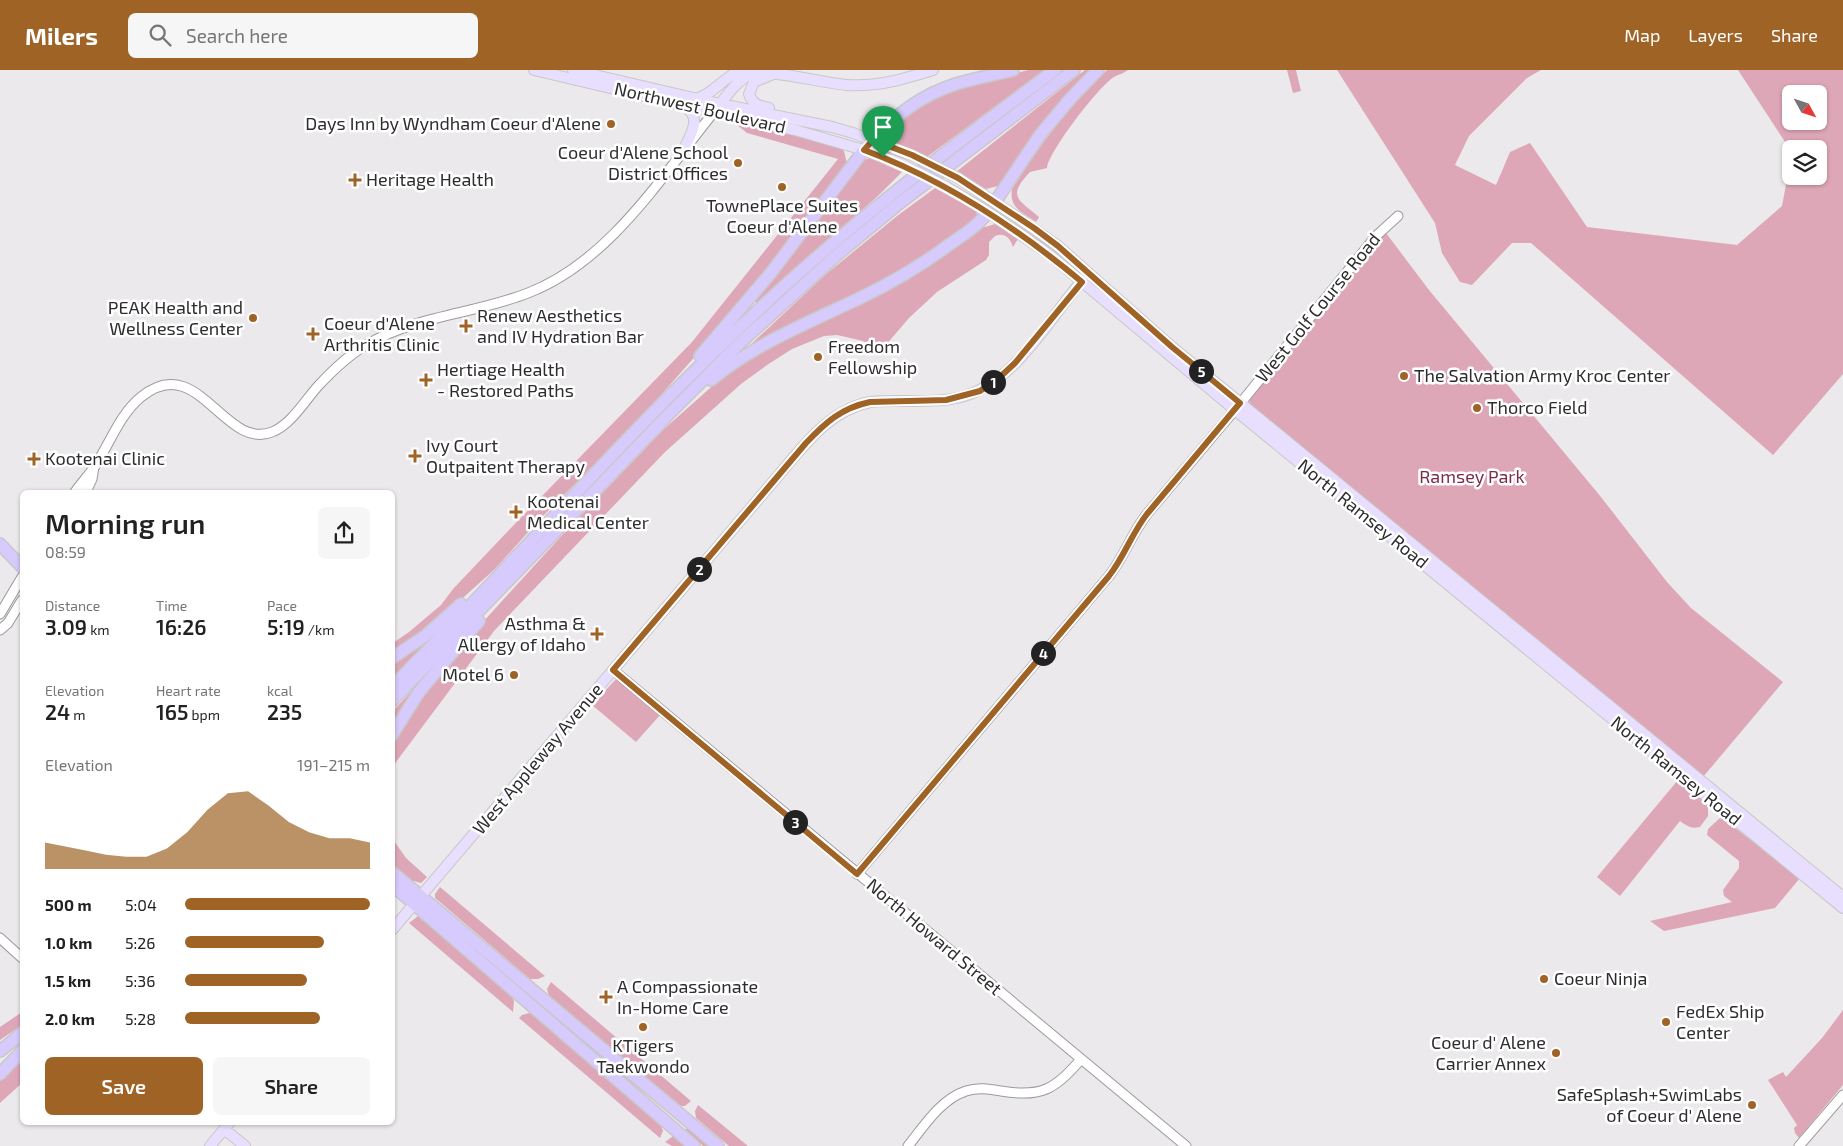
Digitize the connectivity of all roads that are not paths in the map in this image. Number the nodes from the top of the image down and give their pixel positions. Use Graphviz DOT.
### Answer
graph roads {
  1 [pos="534,70"];
  2 [pos="573,70"];
  3 [pos="742,70"];
  4 [pos="933,70"];
  5 [pos="1013,70"];
  6 [pos="1055,70"];
  7 [pos="1074,70"];
  8 [pos="1098,70"];
  9 [pos="779,72"];
  10 [pos="696,98"];
  11 [pos="683,105"];
  12 [pos="717,108"];
  13 [pos="832,127"];
  14 [pos="873,140"];
  15 [pos="684,149"];
  16 [pos="864,150"];
  17 [pos="995,202"];
  18 [pos="988,212"];
  19 [pos="1398,216"];
  20 [pos="1085,278"];
  21 [pos="1238,407"];
  22 [pos="657,408"];
  23 [pos="669,414"];
  24 [pos="94,468"];
  25 [pos="76,490"];
  26 [pos="87,490"];
  27 [pos="534,537"];
  28 [pos="0,544"];
  29 [pos="530,558"];
  30 [pos="18,559"];
  31 [pos="20,580"];
  32 [pos="20,603"];
  33 [pos="0,614"];
  34 [pos="0,630"];
  35 [pos="395,656"];
  36 [pos="613,670"];
  37 [pos="395,683"];
  38 [pos="395,698"];
  39 [pos="395,731"];
  40 [pos="857,874"];
  41 [pos="395,875"];
  42 [pos="395,887"];
  43 [pos="1843,897"];
  44 [pos="418,900"];
  45 [pos="1843,908"];
  46 [pos="395,927"];
  47 [pos="0,938"];
  48 [pos="20,956"];
  49 [pos="512,988"];
  50 [pos="535,993"];
  51 [pos="527,1002"];
  52 [pos="554,1008"];
  53 [pos="20,1036"];
  54 [pos="0,1046"];
  55 [pos="0,1051"];
  56 [pos="20,1052"];
  57 [pos="20,1052"];
  58 [pos="1081,1059"];
  59 [pos="0,1068"];
  60 [pos="0,1074"];
  61 [pos="1843,1095"];
  62 [pos="655,1112"];
  63 [pos="683,1116"];
  64 [pos="224,1125"];
  65 [pos="673,1128"];
  66 [pos="699,1129"];
  67 [pos="210,1146"];
  68 [pos="245,1146"];
  69 [pos="694,1146"];
  70 [pos="718,1146"];
  71 [pos="908,1146"];
  72 [pos="1186,1146"];
  73 [pos="1799,1146"];
  1 -- 11 [label="main road, Northwest Boulevard"];
  2 -- 10 [label="main road, Northwest Boulevard"];
  3 -- 10 [label="main road"];
  4 -- 9 [label="main road"];
  5 -- 14 [label="highway"];
  6 -- 22 [label="highway"];
  7 -- 23 [label="highway"];
  8 -- 17 [label="highway"];
  9 -- 12 [label="main road"];
  9 -- 13 [label="main road"];
  10 -- 12 [label="main road, Northwest Boulevard"];
  11 -- 12 [label="main road, Northwest Boulevard"];
  11 -- 15 [label="main road"];
  12 -- 13 [label="main road, Northwest Boulevard"];
  12 -- 15 [label="street"];
  12 -- 16 [label="main road, Northwest Boulevard"];
  13 -- 14 [label="main road, Northwest Boulevard"];
  14 -- 16 [label="main road"];
  14 -- 17 [label="main road, North Ramsey Road, bridge"];
  15 -- 24 [label="street"];
  16 -- 18 [label="main road, North Ramsey Road, bridge"];
  16 -- 22 [label="highway"];
  17 -- 18 [label="main road"];
  17 -- 20 [label="main road, North Ramsey Road"];
  18 -- 20 [label="main road, North Ramsey Road"];
  18 -- 23 [label="highway"];
  19 -- 21 [label="street, West Golf Course Road"];
  20 -- 21 [label="main road, North Ramsey Road"];
  20 -- 36 [label="main road, West Appleway Avenue"];
  21 -- 40 [label="street, West Golf Course Road"];
  21 -- 43 [label="main road, North Ramsey Road"];
  21 -- 45 [label="main road, North Ramsey Road"];
  22 -- 27 [label="highway"];
  23 -- 29 [label="highway"];
  24 -- 25 [label="street"];
  24 -- 26 [label="street"];
  27 -- 35 [label="highway"];
  27 -- 37 [label="highway"];
  28 -- 30 [label="highway"];
  29 -- 38 [label="highway"];
  29 -- 39 [label="highway"];
  31 -- 33 [label="street"];
  32 -- 34 [label="street"];
  36 -- 40 [label="street, North Howard Street"];
  36 -- 44 [label="main road, West Appleway Avenue"];
  40 -- 58 [label="street, North Howard Street"];
  41 -- 44 [label="highway"];
  42 -- 44 [label="highway"];
  44 -- 46 [label="main road, West Appleway Avenue"];
  44 -- 49 [label="highway"];
  44 -- 50 [label="highway"];
  47 -- 48 [label="street"];
  49 -- 50 [label="highway"];
  49 -- 51 [label="highway"];
  50 -- 52 [label="highway"];
  51 -- 52 [label="highway"];
  51 -- 62 [label="highway"];
  52 -- 63 [label="highway"];
  53 -- 54 [label="highway"];
  53 -- 55 [label="highway"];
  56 -- 59 [label="highway"];
  57 -- 60 [label="highway"];
  58 -- 71 [label="street"];
  58 -- 72 [label="street, North Howard Street"];
  61 -- 73 [label="street"];
  62 -- 63 [label="highway"];
  62 -- 65 [label="highway"];
  63 -- 66 [label="highway"];
  64 -- 67 [label="main road"];
  64 -- 68 [label="main road"];
  65 -- 66 [label="highway"];
  65 -- 69 [label="highway"];
  66 -- 70 [label="highway"];
}
